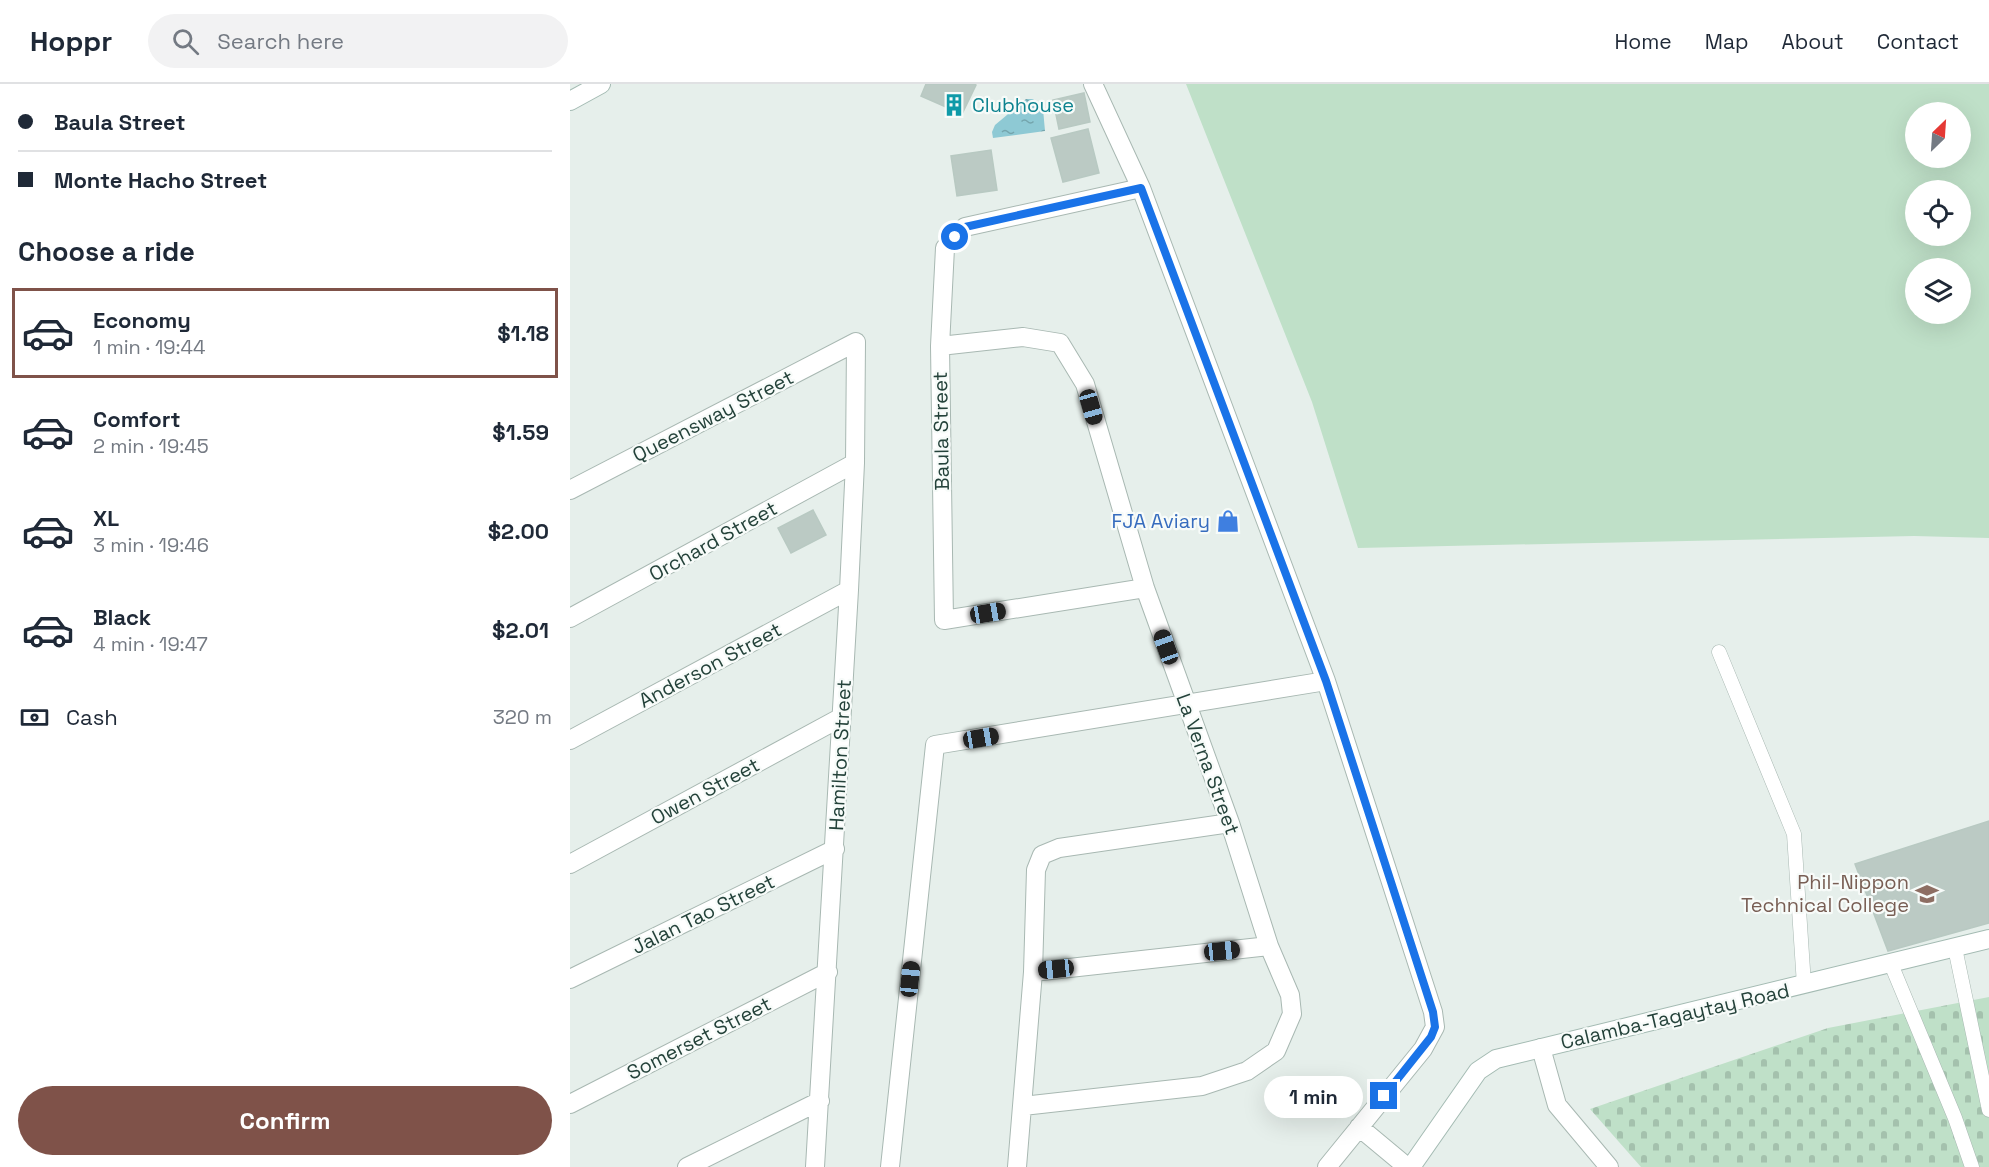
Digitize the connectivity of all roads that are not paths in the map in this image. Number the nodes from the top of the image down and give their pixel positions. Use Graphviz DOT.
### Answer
graph roads {
  1 [pos="1093,84"];
  2 [pos="595,88"];
  3 [pos="570,101"];
  4 [pos="1141,188"];
  5 [pos="856,342"];
  6 [pos="940,346"];
  7 [pos="855,463"];
  8 [pos="570,490"];
  9 [pos="1144,588"];
  10 [pos="849,591"];
  11 [pos="570,618"];
  12 [pos="1719,652"];
  13 [pos="1326,681"];
  14 [pos="1187,705"];
  15 [pos="840,718"];
  16 [pos="570,740"];
  17 [pos="1230,823"];
  18 [pos="835,849"];
  19 [pos="570,864"];
  20 [pos="1989,939"];
  21 [pos="1269,946"];
  22 [pos="1954,948"];
  23 [pos="1891,964"];
  24 [pos="828,972"];
  25 [pos="1033,972"];
  26 [pos="570,980"];
  27 [pos="1804,985"];
  28 [pos="1541,1048"];
  29 [pos="820,1101"];
  30 [pos="570,1104"];
  31 [pos="1023,1106"];
  32 [pos="1989,1110"];
  33 [pos="1359,1127"];
  34 [pos="687,1167"];
  35 [pos="815,1167"];
  36 [pos="890,1167"];
  37 [pos="1017,1167"];
  38 [pos="1327,1167"];
  39 [pos="1409,1167"];
  40 [pos="1609,1167"];
  41 [pos="1972,1167"];
  1 -- 4 [label="street"];
  2 -- 3 [label="street"];
  4 -- 6 [label="street, Baula Street"];
  4 -- 13 [label="street"];
  5 -- 7 [label="street, Hamilton Street"];
  5 -- 8 [label="street, Queensway Street"];
  6 -- 9 [label="street, La Verna Street"];
  6 -- 9 [label="street, Baula Street"];
  7 -- 10 [label="street, Hamilton Street"];
  7 -- 11 [label="street, Orchard Street"];
  9 -- 14 [label="street, La Verna Street"];
  10 -- 15 [label="street, Hamilton Street"];
  10 -- 16 [label="street, Anderson Street"];
  12 -- 27 [label="lane"];
  13 -- 14 [label="street"];
  13 -- 33 [label="street"];
  14 -- 17 [label="street, La Verna Street"];
  14 -- 36 [label="street"];
  15 -- 18 [label="street, Hamilton Street"];
  15 -- 19 [label="street, Owen Street"];
  17 -- 21 [label="street, La Verna Street"];
  17 -- 25 [label="street"];
  18 -- 24 [label="street, Hamilton Street"];
  18 -- 26 [label="street, Jalan Tao Street"];
  20 -- 22 [label="street, Calamba-Tagaytay Road"];
  21 -- 25 [label="street"];
  21 -- 31 [label="street, La Verna Street"];
  22 -- 23 [label="street, Calamba-Tagaytay Road"];
  22 -- 32 [label="lane"];
  23 -- 27 [label="street, Calamba-Tagaytay Road"];
  23 -- 41 [label="lane"];
  24 -- 29 [label="street, Hamilton Street"];
  24 -- 30 [label="street, Somerset Street"];
  25 -- 31 [label="street"];
  27 -- 28 [label="street, Calamba-Tagaytay Road"];
  28 -- 39 [label="street, Calamba-Tagaytay Road"];
  28 -- 40 [label="street"];
  29 -- 34 [label="street"];
  29 -- 35 [label="street, Hamilton Street"];
  31 -- 37 [label="street"];
  33 -- 38 [label="street"];
  33 -- 39 [label="street"];
}
